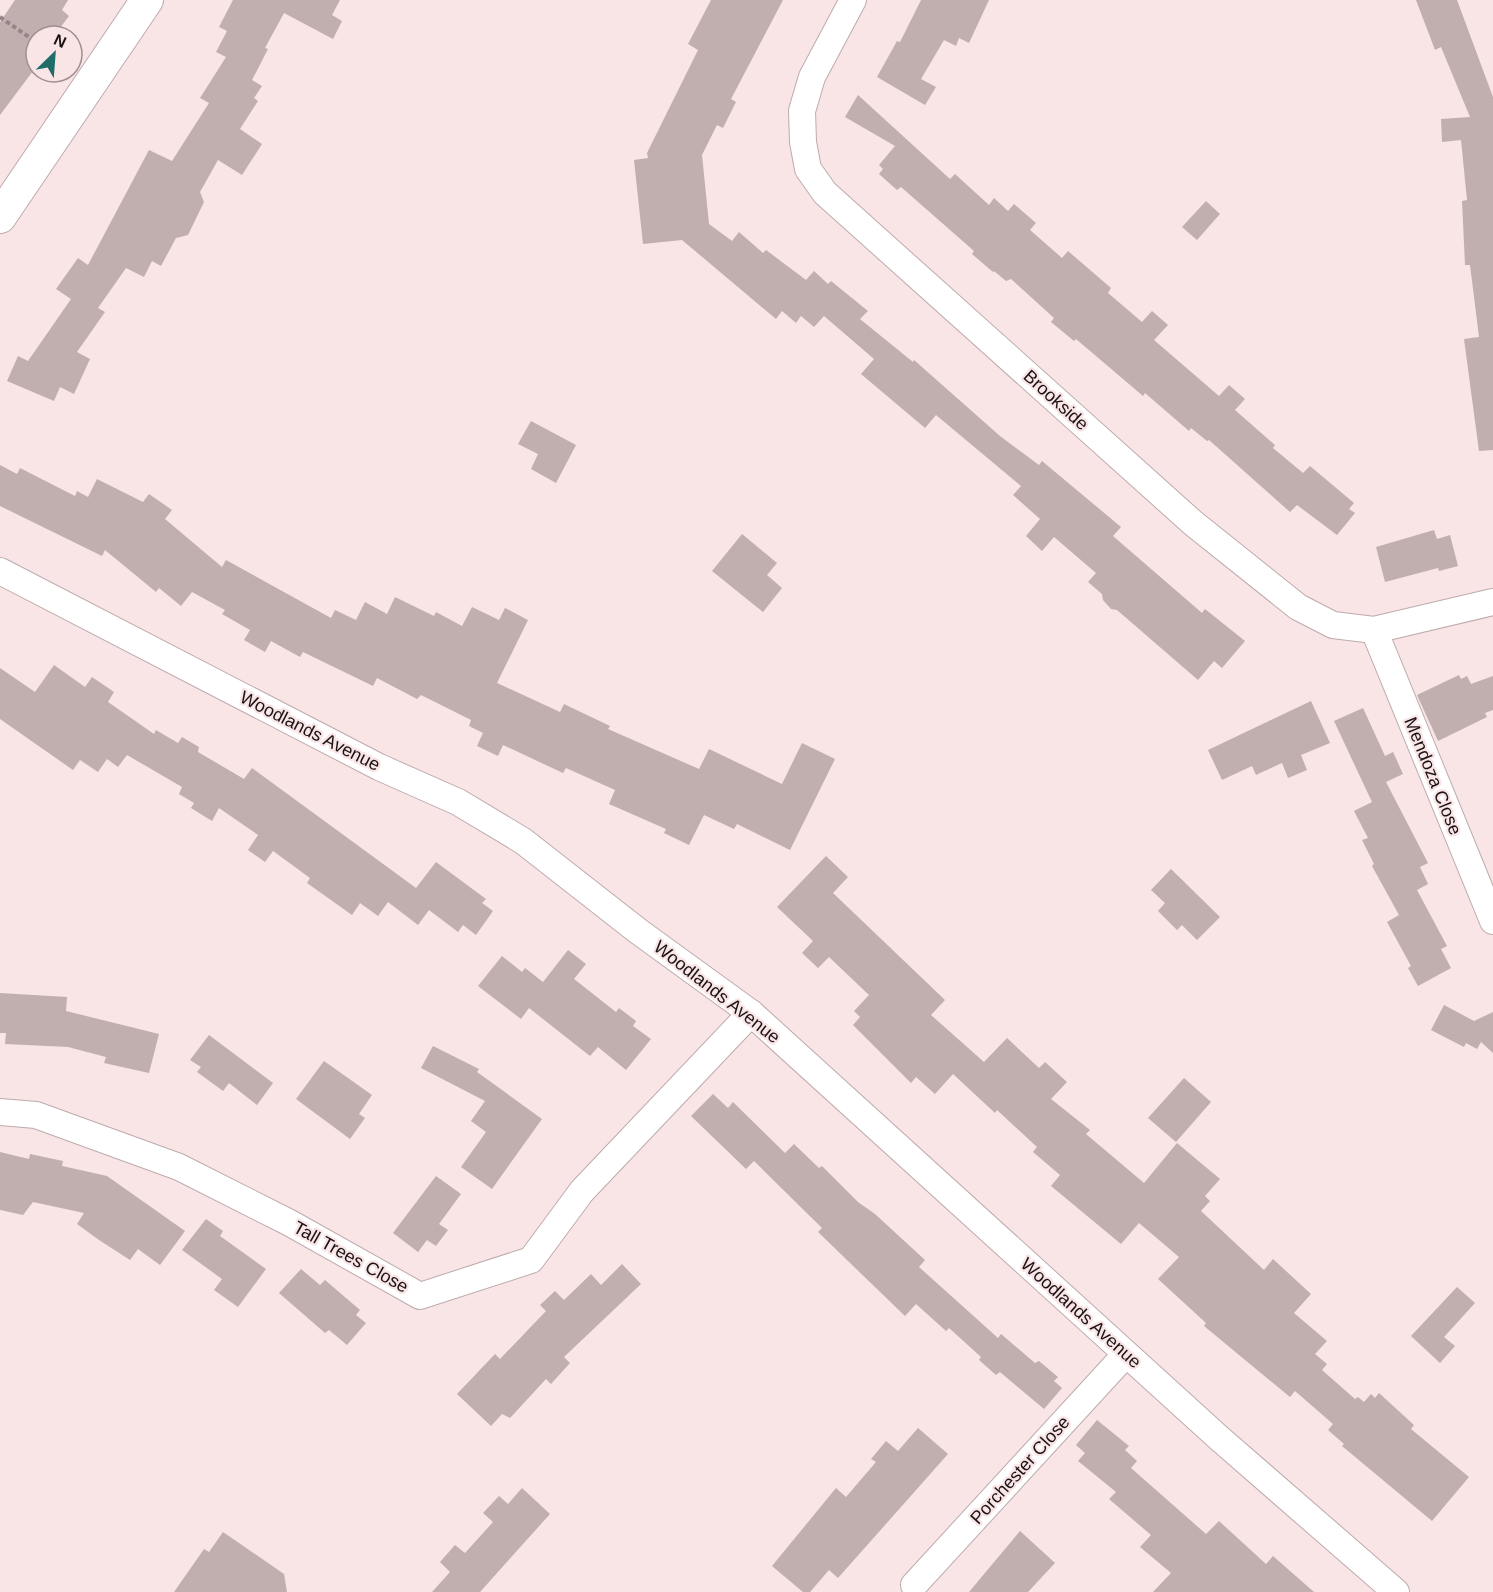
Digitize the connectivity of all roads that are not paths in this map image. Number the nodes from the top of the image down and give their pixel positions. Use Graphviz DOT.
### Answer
graph roads {
  1 [pos="147,0"];
  2 [pos="854,0"];
  3 [pos="0,217"];
  4 [pos="0,571"];
  5 [pos="1493,602"];
  6 [pos="1374,630"];
  7 [pos="1493,921"];
  8 [pos="751,1014"];
  9 [pos="0,1112"];
  10 [pos="1126,1354"];
  11 [pos="914,1585"];
  12 [pos="1396,1592"];
  1 -- 3 [label="street"];
  2 -- 6 [label="street, Brookside"];
  4 -- 8 [label="street, Woodlands Avenue"];
  5 -- 6 [label="street, Brookside"];
  6 -- 7 [label="street, Mendoza Close"];
  8 -- 9 [label="street, Tall Trees Close"];
  8 -- 10 [label="street, Woodlands Avenue"];
  10 -- 11 [label="street, Porchester Close"];
  10 -- 12 [label="street, Woodlands Avenue"];
}
